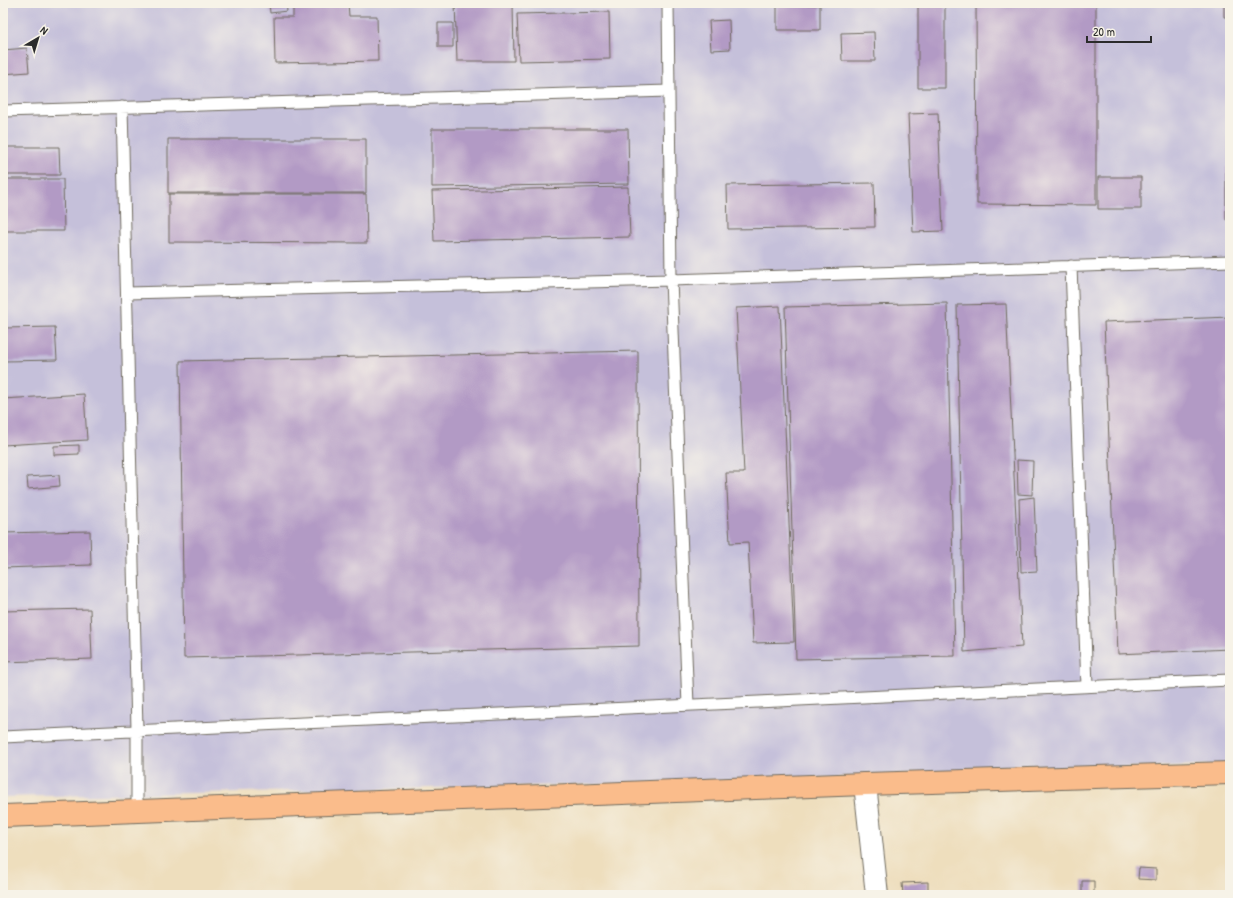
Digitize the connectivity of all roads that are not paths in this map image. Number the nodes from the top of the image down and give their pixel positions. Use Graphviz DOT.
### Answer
graph roads {
  1 [pos="668,3"];
  2 [pos="669,91"];
  3 [pos="122,107"];
  4 [pos="3,110"];
  5 [pos="1230,261"];
  6 [pos="1071,266"];
  7 [pos="671,280"];
  8 [pos="127,293"];
  9 [pos="1230,680"];
  10 [pos="1087,686"];
  11 [pos="688,705"];
  12 [pos="137,730"];
  13 [pos="3,737"];
  14 [pos="1230,773"];
  15 [pos="865,784"];
  16 [pos="137,810"];
  17 [pos="3,816"];
  18 [pos="877,895"];
  1 -- 2 [label="lane"];
  2 -- 3 [label="lane"];
  2 -- 7 [label="lane"];
  3 -- 4 [label="lane"];
  3 -- 8 [label="lane"];
  5 -- 6 [label="lane"];
  6 -- 7 [label="lane"];
  6 -- 10 [label="lane"];
  7 -- 8 [label="lane"];
  7 -- 11 [label="lane"];
  8 -- 12 [label="lane"];
  9 -- 10 [label="lane"];
  10 -- 11 [label="lane"];
  11 -- 12 [label="lane"];
  12 -- 13 [label="lane"];
  12 -- 16 [label="lane"];
  14 -- 15 [label="main road"];
  15 -- 16 [label="main road"];
  15 -- 18 [label="street"];
  16 -- 17 [label="main road"];
}
